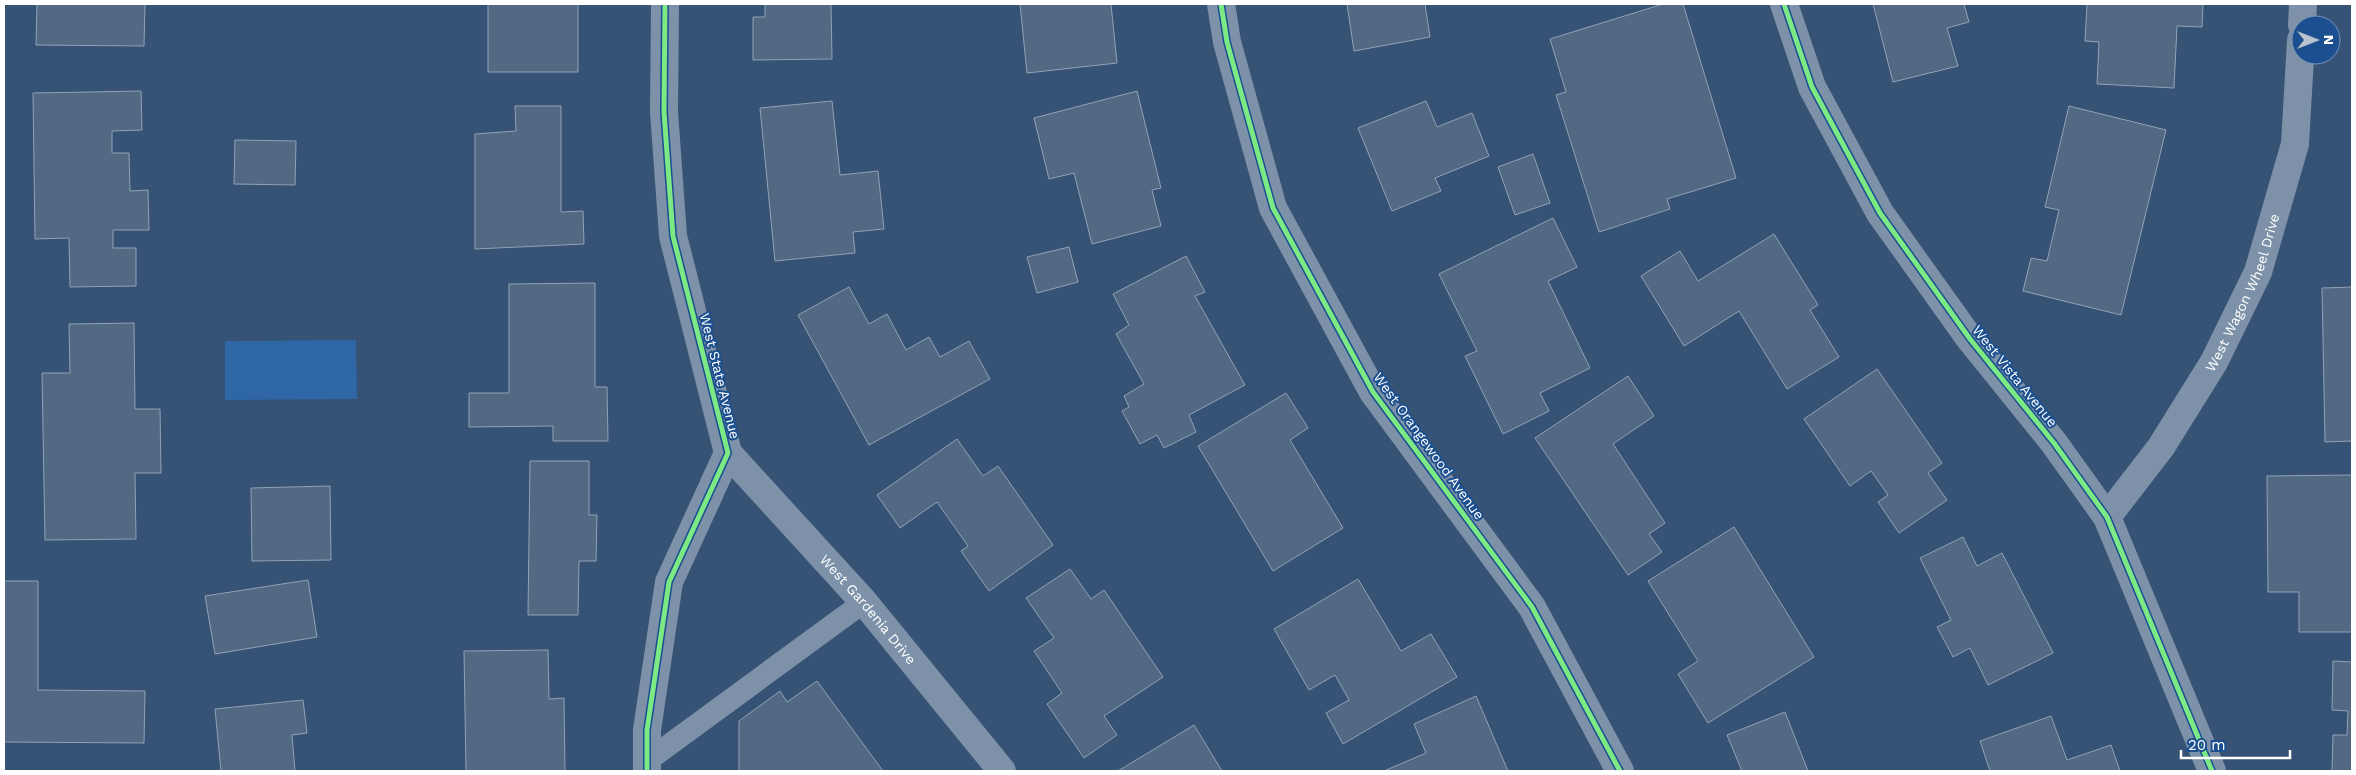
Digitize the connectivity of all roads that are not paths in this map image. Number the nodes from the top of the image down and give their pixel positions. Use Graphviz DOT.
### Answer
graph roads {
  1 [pos="665,4"];
  2 [pos="1221,4"];
  3 [pos="1784,4"];
  4 [pos="2300,65"];
  5 [pos="728,453"];
  6 [pos="2106,517"];
  7 [pos="864,602"];
  8 [pos="647,766"];
  9 [pos="1002,771"];
  10 [pos="1620,771"];
  11 [pos="2212,771"];
  1 -- 5 [label="street, West State Avenue"];
  2 -- 10 [label="street, West Orangewood Avenue"];
  3 -- 6 [label="street, West Vista Avenue"];
  4 -- 6 [label="street, West Wagon Wheel Drive"];
  5 -- 7 [label="street, West Gardenia Drive"];
  5 -- 8 [label="street, West State Avenue"];
  6 -- 11 [label="street, West Vista Avenue"];
  7 -- 8 [label="lane"];
  7 -- 9 [label="street, West Gardenia Drive"];
}
